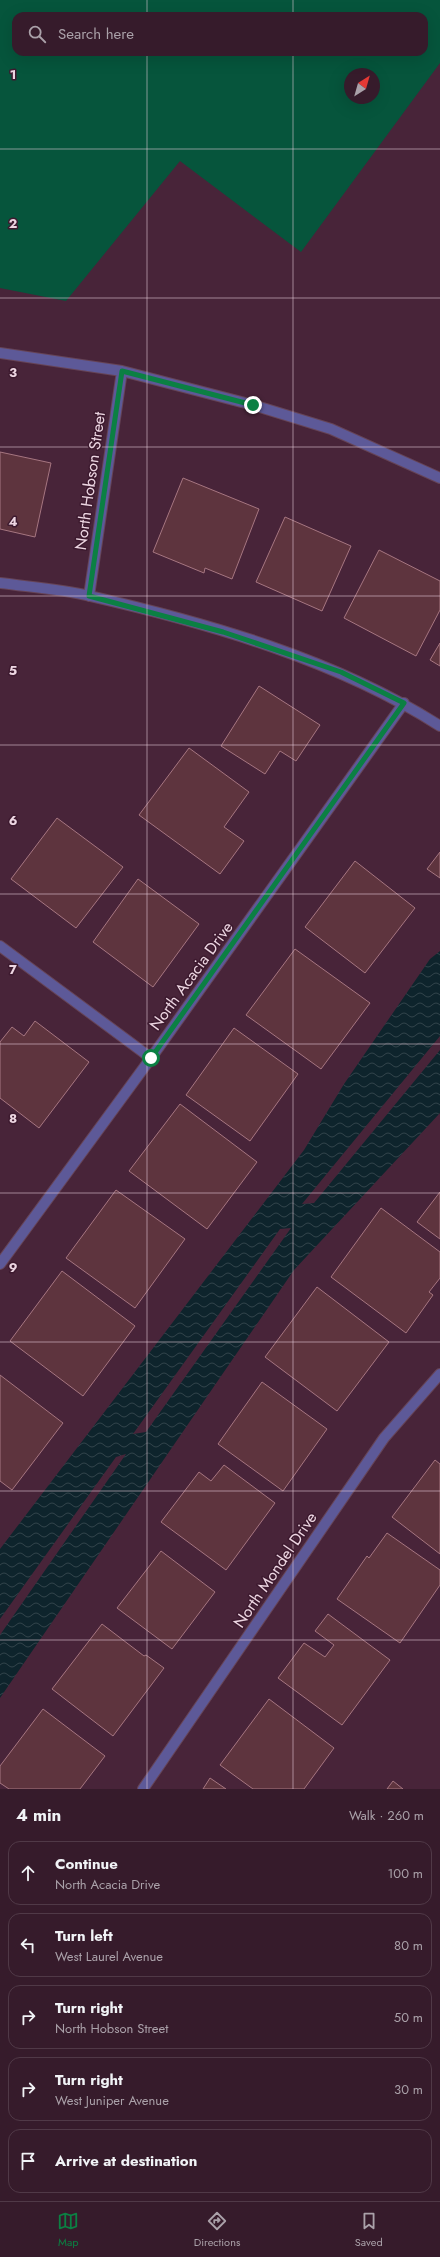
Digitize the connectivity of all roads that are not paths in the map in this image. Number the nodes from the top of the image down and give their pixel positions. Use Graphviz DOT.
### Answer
graph roads {
  1 [pos="0,353"];
  2 [pos="122,371"];
  3 [pos="440,478"];
  4 [pos="0,583"];
  5 [pos="89,596"];
  6 [pos="404,703"];
  7 [pos="440,726"];
  8 [pos="0,946"];
  9 [pos="151,1058"];
  10 [pos="0,1264"];
  11 [pos="440,1374"];
  12 [pos="143,1789"];
  1 -- 2 [label="street"];
  2 -- 3 [label="street"];
  2 -- 5 [label="street, North Hobson Street"];
  4 -- 5 [label="street"];
  5 -- 6 [label="street"];
  6 -- 7 [label="street"];
  6 -- 9 [label="street, North Acacia Drive"];
  8 -- 9 [label="street"];
  9 -- 10 [label="street, North Acacia Drive"];
  11 -- 12 [label="street, North Mondel Drive"];
}
